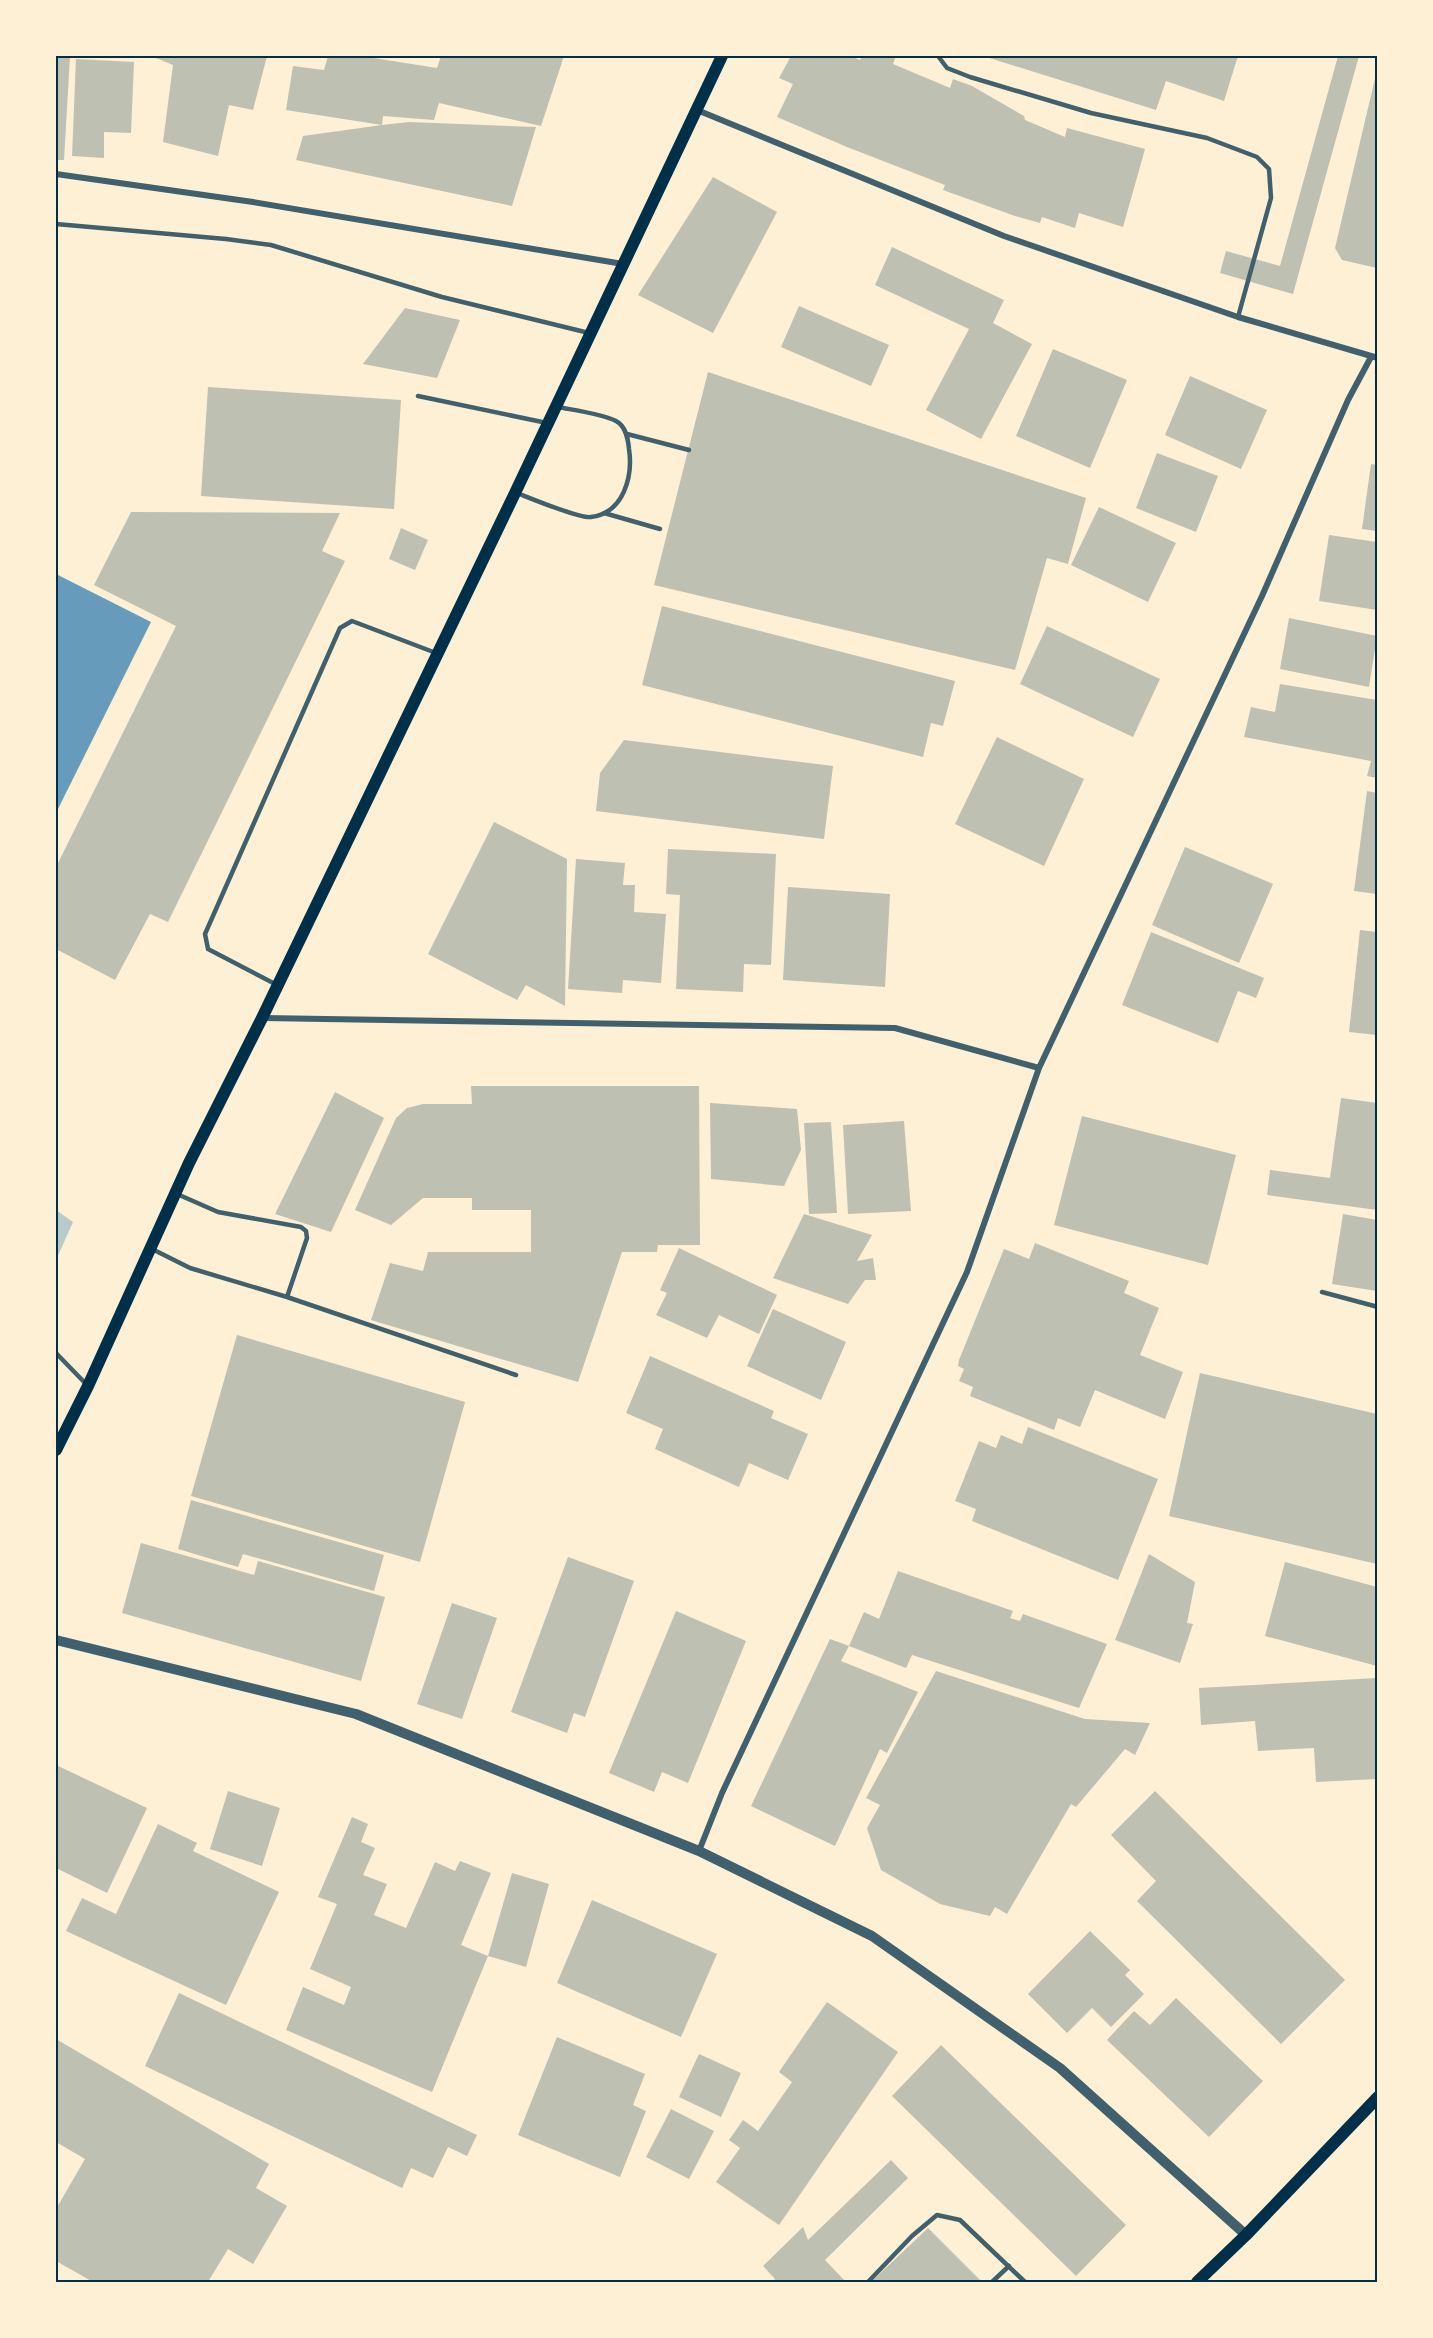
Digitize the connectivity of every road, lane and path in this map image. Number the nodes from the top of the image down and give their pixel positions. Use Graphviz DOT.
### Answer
graph roads {
  1 [pos="722,56"];
  2 [pos="938,56"];
  3 [pos="697,110"];
  4 [pos="56,174"];
  5 [pos="56,224"];
  6 [pos="623,264"];
  7 [pos="1238,317"];
  8 [pos="590,333"];
  9 [pos="1374,358"];
  10 [pos="418,396"];
  11 [pos="555,406"];
  12 [pos="547,423"];
  13 [pos="627,434"];
  14 [pos="689,450"];
  15 [pos="515,493"];
  16 [pos="604,513"];
  17 [pos="660,529"];
  18 [pos="437,653"];
  19 [pos="277,985"];
  20 [pos="262,1018"];
  21 [pos="1039,1068"];
  22 [pos="176,1194"];
  23 [pos="151,1249"];
  24 [pos="1322,1292"];
  25 [pos="287,1297"];
  26 [pos="1377,1307"];
  27 [pos="56,1353"];
  28 [pos="516,1375"];
  29 [pos="88,1386"];
  30 [pos="56,1450"];
  31 [pos="56,1640"];
  32 [pos="699,1851"];
  33 [pos="1377,2097"];
  34 [pos="1246,2235"];
  35 [pos="1009,2266"];
  36 [pos="868,2283"];
  37 [pos="992,2283"];
  38 [pos="1025,2283"];
  39 [pos="1197,2283"];
  1 -- 3 [label="main road"];
  2 -- 7 [label="lane"];
  3 -- 6 [label="main road"];
  3 -- 7 [label="street"];
  4 -- 6 [label="street"];
  5 -- 8 [label="lane"];
  6 -- 8 [label="main road"];
  7 -- 9 [label="street"];
  8 -- 11 [label="main road"];
  9 -- 21 [label="street"];
  10 -- 12 [label="lane"];
  11 -- 12 [label="main road"];
  11 -- 13 [label="lane"];
  12 -- 15 [label="main road"];
  13 -- 14 [label="lane"];
  13 -- 16 [label="lane"];
  15 -- 16 [label="lane"];
  15 -- 18 [label="main road"];
  16 -- 17 [label="lane"];
  18 -- 19 [label="main road"];
  18 -- 19 [label="lane"];
  19 -- 20 [label="main road"];
  20 -- 21 [label="street"];
  20 -- 22 [label="main road"];
  21 -- 32 [label="street"];
  22 -- 23 [label="main road"];
  22 -- 25 [label="lane"];
  23 -- 25 [label="lane"];
  23 -- 29 [label="main road"];
  24 -- 26 [label="lane"];
  25 -- 28 [label="lane"];
  27 -- 29 [label="lane"];
  29 -- 30 [label="main road"];
  31 -- 32 [label="street"];
  32 -- 34 [label="street"];
  33 -- 34 [label="main road"];
  34 -- 39 [label="main road"];
  35 -- 36 [label="lane"];
  35 -- 37 [label="lane"];
  35 -- 38 [label="lane"];
}
